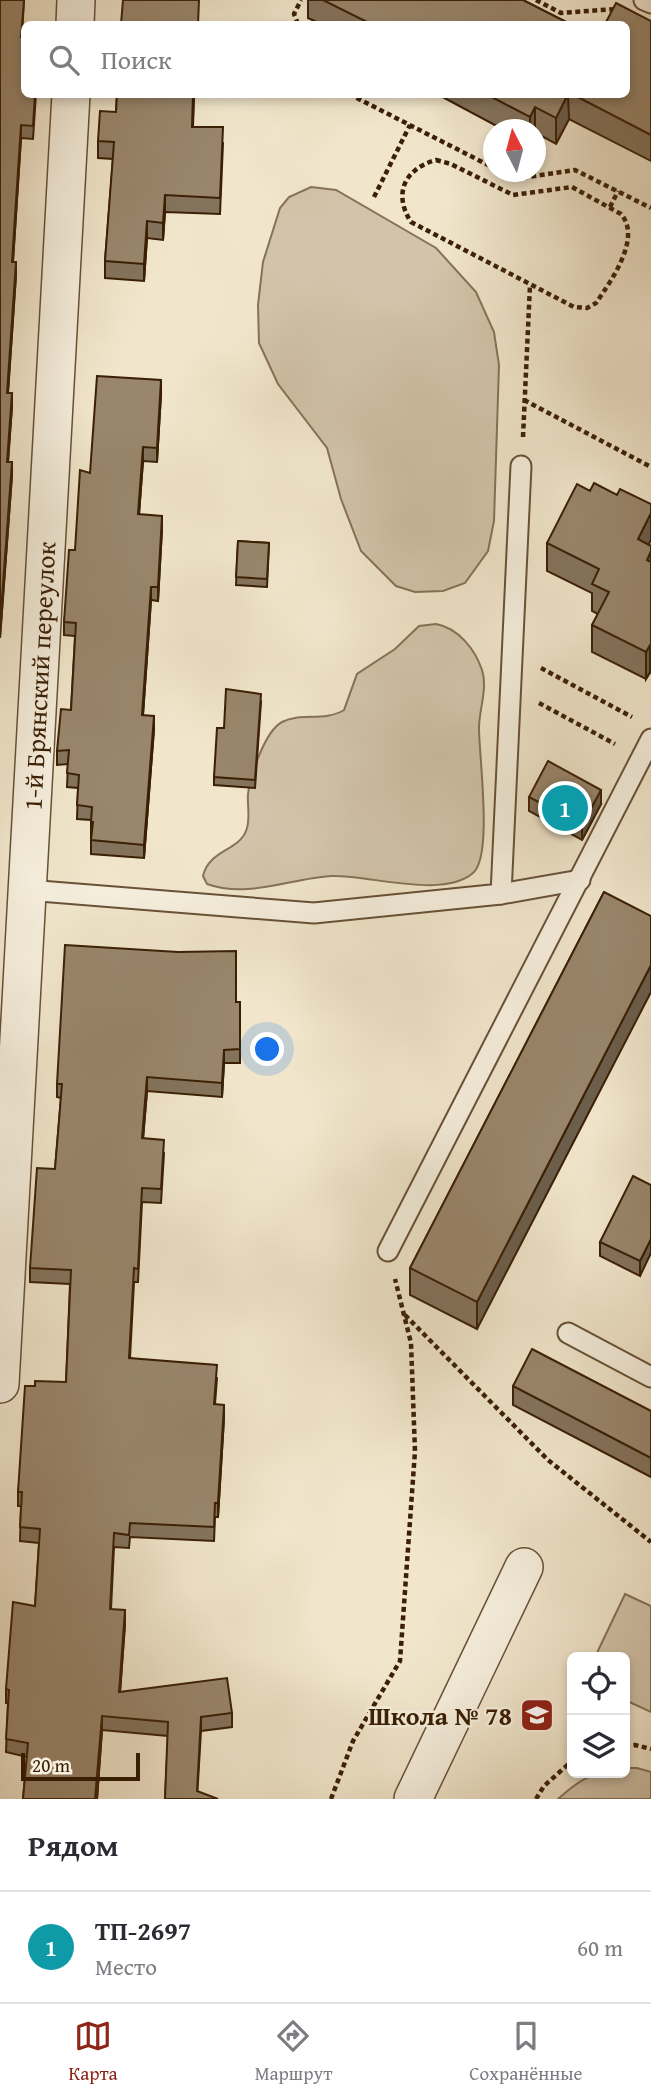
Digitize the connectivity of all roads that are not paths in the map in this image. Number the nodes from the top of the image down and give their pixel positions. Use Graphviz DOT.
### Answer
graph roads {
  1 [pos="76,0"];
  2 [pos="644,0"];
  3 [pos="651,3"];
  4 [pos="75,21"];
  5 [pos="71,98"];
  6 [pos="521,466"];
  7 [pos="651,739"];
  8 [pos="580,880"];
  9 [pos="14,889"];
  10 [pos="501,894"];
  11 [pos="388,1251"];
  12 [pos="568,1334"];
  13 [pos="651,1377"];
  14 [pos="0,1384"];
  15 [pos="524,1567"];
  16 [pos="413,1799"];
  1 -- 4 [label="street"];
  2 -- 3 [label="lane"];
  5 -- 9 [label="street, 1-й Брянский переулок"];
  6 -- 10 [label="lane"];
  7 -- 8 [label="lane"];
  8 -- 10 [label="lane"];
  8 -- 11 [label="lane"];
  9 -- 10 [label="lane"];
  9 -- 14 [label="street, 1-й Брянский переулок"];
  12 -- 13 [label="lane"];
  15 -- 16 [label="street"];
}
